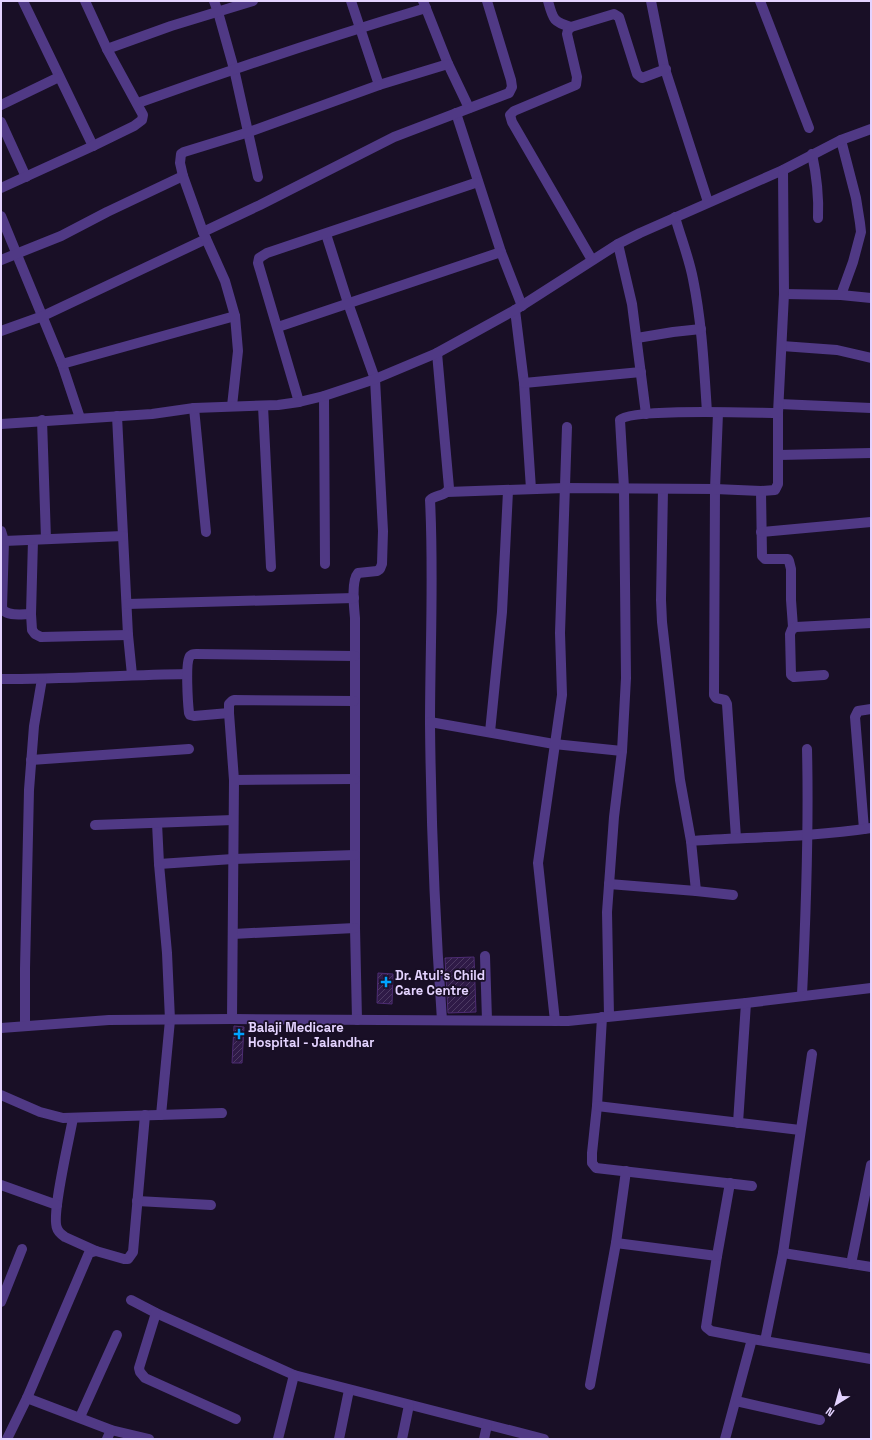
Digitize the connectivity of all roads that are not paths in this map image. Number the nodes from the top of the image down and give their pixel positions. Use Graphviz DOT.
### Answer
graph roads {
  1 [pos="23,1"];
  2 [pos="85,1"];
  3 [pos="214,1"];
  4 [pos="253,1"];
  5 [pos="351,1"];
  6 [pos="487,1"];
  7 [pos="548,1"];
  8 [pos="651,1"];
  9 [pos="760,1"];
  10 [pos="424,4"];
  11 [pos="218,12"];
  12 [pos="571,27"];
  13 [pos="360,28"];
  14 [pos="107,49"];
  15 [pos="448,64"];
  16 [pos="234,69"];
  17 [pos="666,70"];
  18 [pos="59,77"];
  19 [pos="379,85"];
  20 [pos="138,103"];
  21 [pos="1,105"];
  22 [pos="469,108"];
  23 [pos="456,113"];
  24 [pos="1,122"];
  25 [pos="809,128"];
  26 [pos="871,129"];
  27 [pos="249,132"];
  28 [pos="841,140"];
  29 [pos="93,146"];
  30 [pos="812,154"];
  31 [pos="783,170"];
  32 [pos="183,176"];
  33 [pos="26,177"];
  34 [pos="258,177"];
  35 [pos="478,182"];
  36 [pos="1,188"];
  37 [pos="708,202"];
  38 [pos="1,216"];
  39 [pos="675,217"];
  40 [pos="818,218"];
  41 [pos="326,234"];
  42 [pos="204,236"];
  43 [pos="618,244"];
  44 [pos="501,252"];
  45 [pos="16,253"];
  46 [pos="1,260"];
  47 [pos="592,260"];
  48 [pos="784,294"];
  49 [pos="841,295"];
  50 [pos="871,298"];
  51 [pos="348,303"];
  52 [pos="518,308"];
  53 [pos="43,316"];
  54 [pos="235,316"];
  55 [pos="278,327"];
  56 [pos="701,329"];
  57 [pos="1,332"];
  58 [pos="637,338"];
  59 [pos="782,346"];
  60 [pos="438,353"];
  61 [pos="871,358"];
  62 [pos="62,364"];
  63 [pos="641,372"];
  64 [pos="375,379"];
  65 [pos="524,383"];
  66 [pos="324,396"];
  67 [pos="299,402"];
  68 [pos="232,406"];
  69 [pos="263,406"];
  70 [pos="194,408"];
  71 [pos="871,408"];
  72 [pos="779,409"];
  73 [pos="707,412"];
  74 [pos="718,413"];
  75 [pos="646,414"];
  76 [pos="117,416"];
  77 [pos="80,418"];
  78 [pos="42,420"];
  79 [pos="1,424"];
  80 [pos="567,427"];
  81 [pos="871,453"];
  82 [pos="779,455"];
  83 [pos="565,488"];
  84 [pos="624,488"];
  85 [pos="531,489"];
  86 [pos="663,489"];
  87 [pos="715,489"];
  88 [pos="508,491"];
  89 [pos="761,491"];
  90 [pos="447,492"];
  91 [pos="871,522"];
  92 [pos="1,531"];
  93 [pos="206,532"];
  94 [pos="761,532"];
  95 [pos="123,536"];
  96 [pos="46,539"];
  97 [pos="32,540"];
  98 [pos="4,541"];
  99 [pos="325,564"];
  100 [pos="271,567"];
  101 [pos="354,598"];
  102 [pos="127,604"];
  103 [pos="31,614"];
  104 [pos="2,615"];
  105 [pos="871,624"];
  106 [pos="794,627"];
  107 [pos="128,635"];
  108 [pos="355,656"];
  109 [pos="187,674"];
  110 [pos="132,675"];
  111 [pos="824,676"];
  112 [pos="1,679"];
  113 [pos="42,679"];
  114 [pos="354,701"];
  115 [pos="871,709"];
  116 [pos="228,713"];
  117 [pos="430,722"];
  118 [pos="490,732"];
  119 [pos="554,744"];
  120 [pos="189,748"];
  121 [pos="807,749"];
  122 [pos="622,750"];
  123 [pos="31,760"];
  124 [pos="355,778"];
  125 [pos="234,780"];
  126 [pos="233,820"];
  127 [pos="157,823"];
  128 [pos="95,825"];
  129 [pos="867,829"];
  130 [pos="807,835"];
  131 [pos="736,838"];
  132 [pos="691,842"];
  133 [pos="355,855"];
  134 [pos="233,860"];
  135 [pos="159,864"];
  136 [pos="609,884"];
  137 [pos="696,891"];
  138 [pos="734,895"];
  139 [pos="355,928"];
  140 [pos="233,934"];
  141 [pos="485,956"];
  142 [pos="871,988"];
  143 [pos="802,995"];
  144 [pos="746,1003"];
  145 [pos="606,1016"];
  146 [pos="232,1019"];
  147 [pos="170,1020"];
  148 [pos="357,1020"];
  149 [pos="442,1020"];
  150 [pos="487,1020"];
  151 [pos="555,1021"];
  152 [pos="25,1026"];
  153 [pos="1,1028"];
  154 [pos="812,1054"];
  155 [pos="1,1095"];
  156 [pos="597,1106"];
  157 [pos="222,1114"];
  158 [pos="145,1115"];
  159 [pos="161,1115"];
  160 [pos="73,1118"];
  161 [pos="738,1123"];
  162 [pos="800,1130"];
  163 [pos="871,1165"];
  164 [pos="626,1171"];
  165 [pos="730,1183"];
  166 [pos="1,1185"];
  167 [pos="752,1186"];
  168 [pos="137,1201"];
  169 [pos="57,1205"];
  170 [pos="211,1205"];
  171 [pos="616,1243"];
  172 [pos="22,1248"];
  173 [pos="96,1251"];
  174 [pos="783,1253"];
  175 [pos="717,1256"];
  176 [pos="851,1264"];
  177 [pos="871,1267"];
  178 [pos="131,1300"];
  179 [pos="1,1302"];
  180 [pos="156,1313"];
  181 [pos="117,1335"];
  182 [pos="752,1339"];
  183 [pos="765,1341"];
  184 [pos="871,1359"];
  185 [pos="294,1375"];
  186 [pos="590,1385"];
  187 [pos="349,1390"];
  188 [pos="27,1398"];
  189 [pos="736,1402"];
  190 [pos="409,1405"];
  191 [pos="80,1417"];
  192 [pos="236,1419"];
  193 [pos="820,1420"];
  194 [pos="488,1425"];
  195 [pos="109,1434"];
  196 [pos="7,1439"];
  197 [pos="149,1439"];
  198 [pos="278,1439"];
  199 [pos="339,1439"];
  200 [pos="402,1439"];
  201 [pos="484,1439"];
  202 [pos="544,1439"];
  203 [pos="725,1439"];
  1 -- 18 [label="street"];
  2 -- 14 [label="street"];
  3 -- 11 [label="street"];
  4 -- 11 [label="street"];
  5 -- 13 [label="street"];
  6 -- 22 [label="street"];
  7 -- 12 [label="street"];
  8 -- 17 [label="street"];
  9 -- 25 [label="street"];
  10 -- 13 [label="street"];
  10 -- 15 [label="street"];
  11 -- 14 [label="street"];
  11 -- 16 [label="street"];
  12 -- 17 [label="street"];
  12 -- 47 [label="street"];
  13 -- 16 [label="street"];
  13 -- 19 [label="street"];
  14 -- 20 [label="street"];
  15 -- 19 [label="street"];
  15 -- 22 [label="street"];
  16 -- 20 [label="street"];
  16 -- 27 [label="street"];
  17 -- 37 [label="street"];
  18 -- 21 [label="street"];
  18 -- 29 [label="street"];
  19 -- 27 [label="street"];
  20 -- 29 [label="street"];
  22 -- 23 [label="street"];
  23 -- 35 [label="street"];
  23 -- 42 [label="street"];
  24 -- 33 [label="street"];
  26 -- 28 [label="street"];
  27 -- 32 [label="street"];
  27 -- 34 [label="street"];
  28 -- 30 [label="street"];
  28 -- 49 [label="street"];
  29 -- 33 [label="street"];
  30 -- 31 [label="street"];
  30 -- 40 [label="street"];
  31 -- 37 [label="street"];
  31 -- 48 [label="street"];
  32 -- 42 [label="street"];
  32 -- 45 [label="street"];
  33 -- 36 [label="street"];
  35 -- 41 [label="street"];
  35 -- 44 [label="street"];
  37 -- 39 [label="street"];
  38 -- 45 [label="street"];
  39 -- 43 [label="street"];
  39 -- 56 [label="street"];
  41 -- 51 [label="street"];
  41 -- 55 [label="street"];
  42 -- 53 [label="street"];
  42 -- 54 [label="street"];
  43 -- 47 [label="street"];
  43 -- 58 [label="street"];
  44 -- 51 [label="street"];
  44 -- 52 [label="street"];
  45 -- 46 [label="street"];
  45 -- 53 [label="street"];
  47 -- 52 [label="street"];
  48 -- 49 [label="street"];
  48 -- 59 [label="street"];
  49 -- 50 [label="street"];
  51 -- 55 [label="street"];
  51 -- 64 [label="street"];
  52 -- 60 [label="street"];
  52 -- 65 [label="street"];
  53 -- 57 [label="street"];
  53 -- 62 [label="street"];
  54 -- 62 [label="street"];
  54 -- 68 [label="street"];
  55 -- 67 [label="street"];
  56 -- 58 [label="street"];
  56 -- 73 [label="street"];
  58 -- 63 [label="street"];
  59 -- 61 [label="street"];
  59 -- 72 [label="street"];
  60 -- 64 [label="street"];
  60 -- 90 [label="street"];
  62 -- 77 [label="street"];
  63 -- 65 [label="street"];
  63 -- 75 [label="street"];
  64 -- 66 [label="street"];
  64 -- 101 [label="street"];
  65 -- 85 [label="street"];
  66 -- 67 [label="street"];
  66 -- 99 [label="street"];
  67 -- 69 [label="street"];
  68 -- 69 [label="street"];
  68 -- 70 [label="street"];
  69 -- 100 [label="street"];
  70 -- 76 [label="street"];
  70 -- 93 [label="street"];
  71 -- 72 [label="street"];
  72 -- 74 [label="street"];
  72 -- 82 [label="street"];
  73 -- 74 [label="street"];
  73 -- 75 [label="street"];
  74 -- 87 [label="street"];
  75 -- 84 [label="street"];
  76 -- 77 [label="street"];
  76 -- 95 [label="street"];
  77 -- 78 [label="street"];
  78 -- 79 [label="street"];
  78 -- 96 [label="street"];
  80 -- 83 [label="street"];
  81 -- 82 [label="street"];
  82 -- 89 [label="street"];
  83 -- 84 [label="street"];
  83 -- 85 [label="street"];
  83 -- 119 [label="street"];
  84 -- 86 [label="street"];
  84 -- 122 [label="street"];
  85 -- 88 [label="street"];
  86 -- 87 [label="street"];
  86 -- 132 [label="street"];
  87 -- 89 [label="street"];
  87 -- 131 [label="street"];
  88 -- 90 [label="street"];
  88 -- 118 [label="street"];
  89 -- 94 [label="street"];
  90 -- 117 [label="street"];
  91 -- 94 [label="street"];
  92 -- 98 [label="street"];
  94 -- 106 [label="street"];
  95 -- 96 [label="street"];
  95 -- 102 [label="street"];
  96 -- 97 [label="street"];
  97 -- 98 [label="street"];
  97 -- 103 [label="street"];
  98 -- 104 [label="street"];
  101 -- 102 [label="street"];
  101 -- 108 [label="street"];
  102 -- 107 [label="street"];
  103 -- 104 [label="street"];
  103 -- 107 [label="street"];
  105 -- 106 [label="street"];
  106 -- 111 [label="street"];
  107 -- 110 [label="street"];
  108 -- 109 [label="street"];
  108 -- 114 [label="street"];
  109 -- 110 [label="street"];
  109 -- 116 [label="street"];
  110 -- 113 [label="street"];
  112 -- 113 [label="street"];
  113 -- 123 [label="street"];
  114 -- 116 [label="street"];
  114 -- 124 [label="street"];
  115 -- 129 [label="street"];
  116 -- 125 [label="street"];
  117 -- 118 [label="street"];
  117 -- 149 [label="street"];
  118 -- 119 [label="street"];
  119 -- 122 [label="street"];
  119 -- 151 [label="street"];
  120 -- 123 [label="street"];
  121 -- 130 [label="street"];
  122 -- 136 [label="street"];
  123 -- 152 [label="street"];
  124 -- 125 [label="street"];
  124 -- 133 [label="street"];
  125 -- 126 [label="street"];
  126 -- 127 [label="street"];
  126 -- 134 [label="street"];
  127 -- 128 [label="street"];
  127 -- 135 [label="street"];
  129 -- 130 [label="street"];
  130 -- 131 [label="street"];
  130 -- 143 [label="street"];
  131 -- 132 [label="street"];
  132 -- 137 [label="street"];
  133 -- 134 [label="street"];
  133 -- 139 [label="street"];
  134 -- 135 [label="street"];
  134 -- 140 [label="street"];
  135 -- 147 [label="street"];
  136 -- 137 [label="street"];
  136 -- 145 [label="street"];
  137 -- 138 [label="street"];
  139 -- 140 [label="street"];
  139 -- 148 [label="street"];
  140 -- 146 [label="street"];
  141 -- 150 [label="street"];
  142 -- 143 [label="street"];
  143 -- 144 [label="street"];
  144 -- 145 [label="street"];
  144 -- 161 [label="street"];
  145 -- 151 [label="street"];
  145 -- 156 [label="street"];
  146 -- 147 [label="street"];
  146 -- 148 [label="street"];
  147 -- 152 [label="street"];
  147 -- 159 [label="street"];
  148 -- 149 [label="street"];
  149 -- 150 [label="street"];
  150 -- 151 [label="street"];
  152 -- 153 [label="street"];
  154 -- 162 [label="street"];
  155 -- 160 [label="street"];
  156 -- 161 [label="street"];
  156 -- 164 [label="street"];
  157 -- 159 [label="street"];
  158 -- 159 [label="street"];
  158 -- 160 [label="street"];
  158 -- 168 [label="street"];
  160 -- 169 [label="street"];
  161 -- 162 [label="street"];
  162 -- 174 [label="street"];
  163 -- 176 [label="street"];
  164 -- 165 [label="street"];
  164 -- 171 [label="street"];
  165 -- 167 [label="street"];
  165 -- 175 [label="street"];
  166 -- 169 [label="street"];
  168 -- 170 [label="street"];
  168 -- 173 [label="street"];
  169 -- 173 [label="street"];
  171 -- 175 [label="street"];
  171 -- 186 [label="street"];
  172 -- 179 [label="street"];
  173 -- 188 [label="street"];
  174 -- 176 [label="street"];
  174 -- 183 [label="street"];
  175 -- 182 [label="street"];
  176 -- 177 [label="street"];
  178 -- 180 [label="street"];
  180 -- 185 [label="street"];
  180 -- 192 [label="street"];
  181 -- 191 [label="street"];
  182 -- 183 [label="street"];
  182 -- 189 [label="street"];
  183 -- 184 [label="street"];
  185 -- 187 [label="street"];
  185 -- 198 [label="street"];
  187 -- 190 [label="street"];
  187 -- 199 [label="street"];
  188 -- 191 [label="street"];
  188 -- 196 [label="street"];
  189 -- 193 [label="street"];
  189 -- 203 [label="street"];
  190 -- 194 [label="street"];
  190 -- 200 [label="street"];
  191 -- 195 [label="street"];
  194 -- 201 [label="street"];
  194 -- 202 [label="street"];
  195 -- 197 [label="street"];
}
